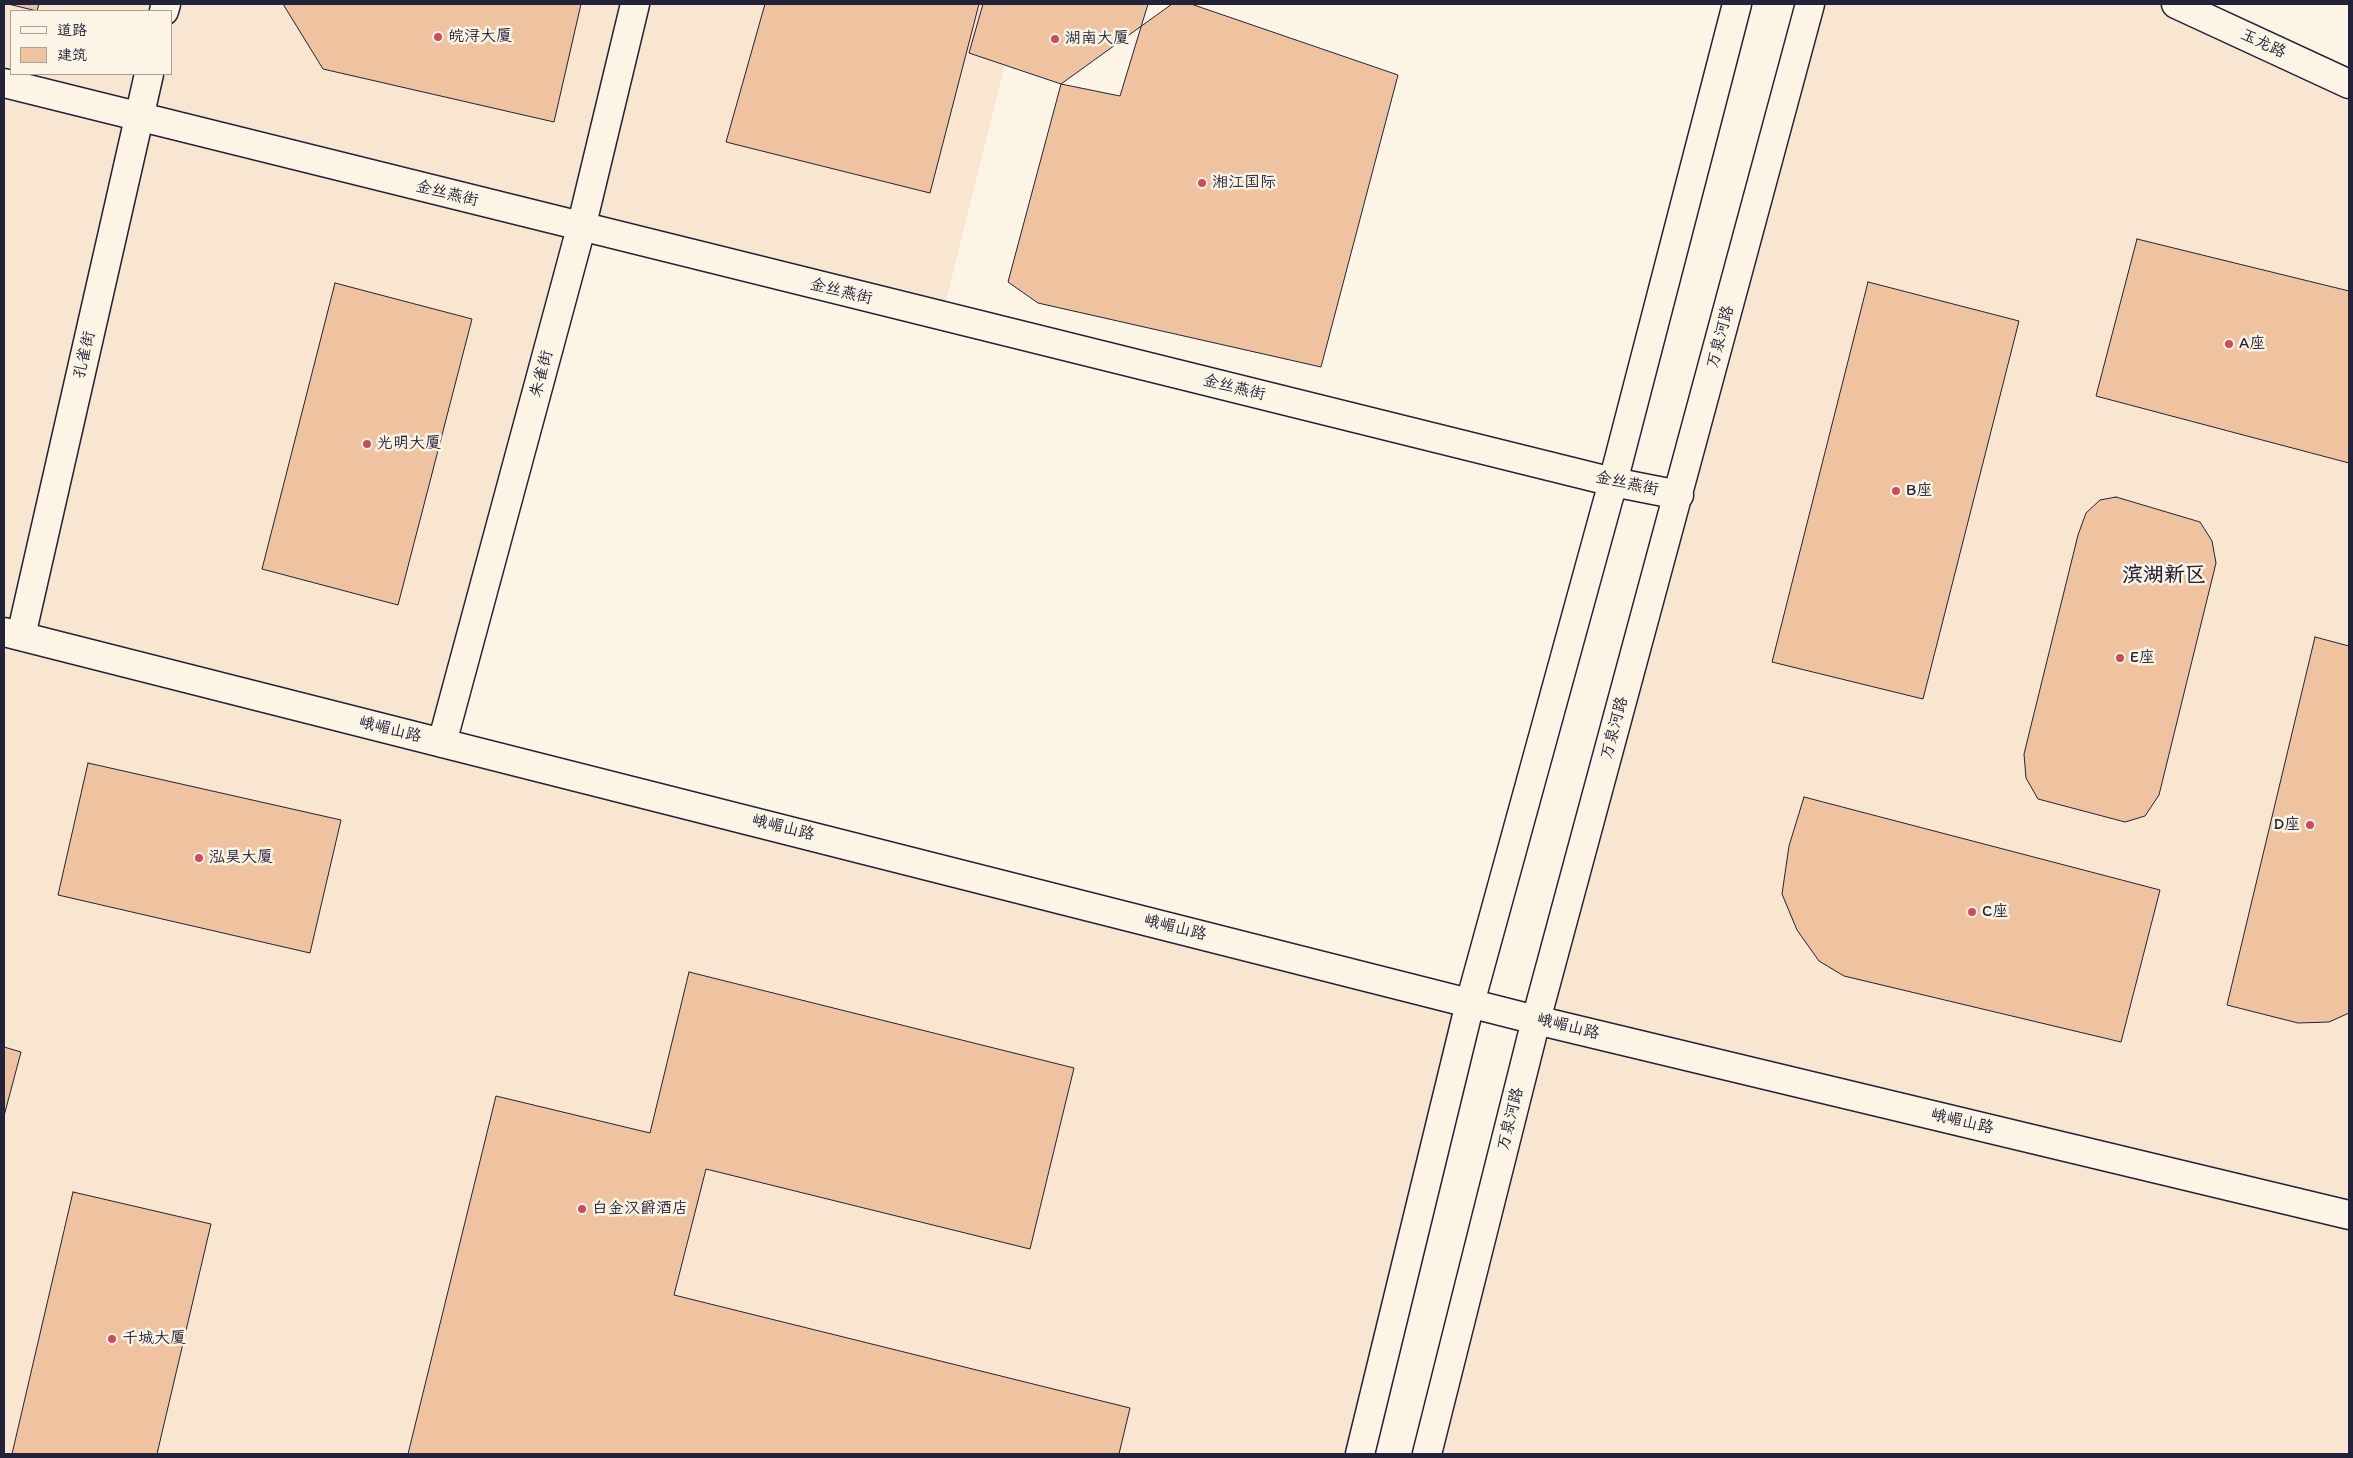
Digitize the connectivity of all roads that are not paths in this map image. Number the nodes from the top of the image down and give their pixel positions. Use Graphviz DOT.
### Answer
graph roads {
  1 [pos="635,4"];
  2 [pos="1737,4"];
  3 [pos="1810,4"];
  4 [pos="2176,4"];
  5 [pos="149,75"];
  6 [pos="4,83"];
  7 [pos="2349,84"];
  8 [pos="138,117"];
  9 [pos="581,228"];
  10 [pos="1613,482"];
  11 [pos="1679,495"];
  12 [pos="13,634"];
  13 [pos="442,743"];
  14 [pos="1470,1003"];
  15 [pos="1536,1020"];
  16 [pos="2349,1215"];
  17 [pos="1360,1454"];
  18 [pos="1427,1454"];
  1 -- 9 [label="street, 朱雀街"];
  2 -- 10 [label="street"];
  3 -- 11 [label="street, 万泉河路"];
  4 -- 7 [label="street, 玉龙路"];
  5 -- 8 [label="street, 孔雀街"];
  6 -- 8 [label="street, 金丝燕街"];
  8 -- 9 [label="street, 金丝燕街"];
  8 -- 12 [label="street, 孔雀街"];
  9 -- 10 [label="street, 金丝燕街"];
  9 -- 13 [label="street, 朱雀街"];
  10 -- 11 [label="street, 金丝燕街"];
  10 -- 14 [label="street"];
  11 -- 15 [label="street, 万泉河路"];
  12 -- 13 [label="street, 峨嵋山路"];
  13 -- 14 [label="street, 峨嵋山路"];
  14 -- 15 [label="street, 峨嵋山路"];
  14 -- 17 [label="street"];
  15 -- 16 [label="street, 峨嵋山路"];
  15 -- 18 [label="street, 万泉河路"];
}
